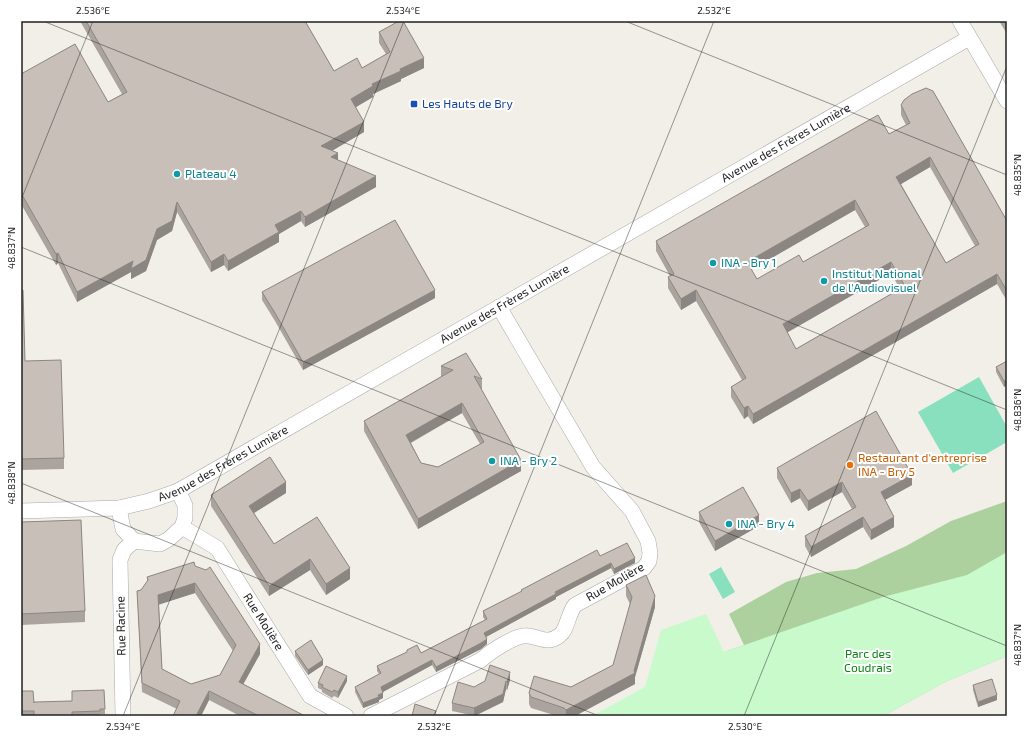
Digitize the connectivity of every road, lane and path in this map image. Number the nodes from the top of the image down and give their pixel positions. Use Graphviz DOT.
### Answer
graph roads {
  1 [pos="960,21"];
  2 [pos="969,38"];
  3 [pos="1007,102"];
  4 [pos="499,307"];
  5 [pos="178,491"];
  6 [pos="119,508"];
  7 [pos="21,511"];
  8 [pos="182,527"];
  9 [pos="134,541"];
  10 [pos="124,716"];
  11 [pos="346,716"];
  12 [pos="371,716"];
  1 -- 2 [label="street"];
  2 -- 3 [label="street"];
  2 -- 4 [label="street, Avenue des Frères Lumière"];
  4 -- 5 [label="street, Avenue des Frères Lumière"];
  4 -- 12 [label="street, Rue Molière"];
  5 -- 6 [label="street, Avenue des Frères Lumière"];
  5 -- 8 [label="street"];
  6 -- 7 [label="street, Avenue des Frères Lumière"];
  6 -- 9 [label="street"];
  8 -- 9 [label="street"];
  8 -- 11 [label="street, Rue Molière"];
  9 -- 10 [label="street, Rue Racine"];
}
